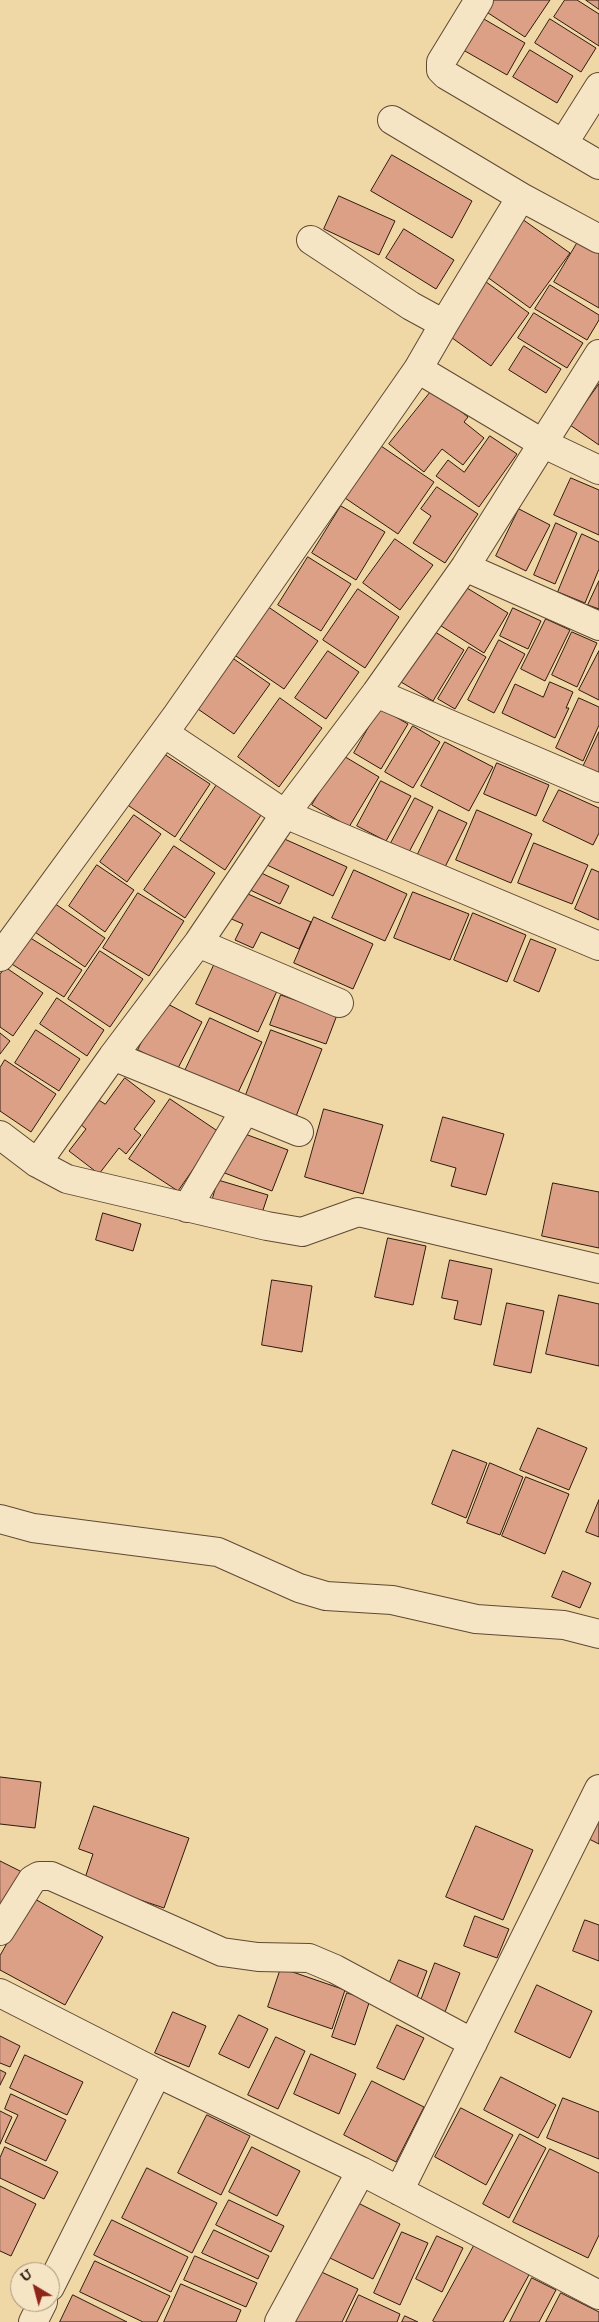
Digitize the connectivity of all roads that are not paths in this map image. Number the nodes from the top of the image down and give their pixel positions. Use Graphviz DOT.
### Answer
graph roads {
  1 [pos="479,0"];
  2 [pos="599,87"];
  3 [pos="392,120"];
  4 [pos="563,144"];
  5 [pos="599,165"];
  6 [pos="521,197"];
  7 [pos="599,239"];
  8 [pos="311,240"];
  9 [pos="444,324"];
  10 [pos="599,354"];
  11 [pos="418,369"];
  12 [pos="542,443"];
  13 [pos="599,470"];
  14 [pos="466,567"];
  15 [pos="599,626"];
  16 [pos="376,693"];
  17 [pos="164,733"];
  18 [pos="599,788"];
  19 [pos="285,814"];
  20 [pos="198,943"];
  21 [pos="599,946"];
  22 [pos="0,957"];
  23 [pos="339,1003"];
  24 [pos="113,1056"];
  25 [pos="245,1110"];
  26 [pos="298,1132"];
  27 [pos="0,1135"];
  28 [pos="37,1163"];
  29 [pos="186,1208"];
  30 [pos="599,1269"];
  31 [pos="0,1519"];
  32 [pos="599,1634"];
  33 [pos="599,1789"];
  34 [pos="0,1931"];
  35 [pos="0,1993"];
  36 [pos="474,2043"];
  37 [pos="157,2073"];
  38 [pos="361,2171"];
  39 [pos="399,2191"];
  40 [pos="60,2267"];
  41 [pos="599,2296"];
  42 [pos="279,2322"];
  1 -- 4 [label="street"];
  2 -- 4 [label="street"];
  3 -- 6 [label="street"];
  4 -- 5 [label="street"];
  6 -- 7 [label="street"];
  6 -- 9 [label="street"];
  8 -- 9 [label="street"];
  9 -- 11 [label="street"];
  10 -- 12 [label="street"];
  11 -- 12 [label="street"];
  11 -- 17 [label="street"];
  12 -- 13 [label="street"];
  12 -- 14 [label="street"];
  14 -- 15 [label="street"];
  14 -- 16 [label="street"];
  16 -- 18 [label="street"];
  16 -- 19 [label="street"];
  17 -- 19 [label="street"];
  17 -- 22 [label="street"];
  19 -- 20 [label="street"];
  19 -- 21 [label="street"];
  20 -- 23 [label="street"];
  20 -- 24 [label="street"];
  24 -- 25 [label="street"];
  24 -- 28 [label="street"];
  25 -- 26 [label="street"];
  25 -- 29 [label="street"];
  27 -- 28 [label="street"];
  28 -- 29 [label="street"];
  29 -- 30 [label="street"];
  31 -- 32 [label="street"];
  33 -- 36 [label="street"];
  34 -- 36 [label="street"];
  35 -- 37 [label="street"];
  36 -- 39 [label="street"];
  37 -- 38 [label="street"];
  37 -- 40 [label="street"];
  38 -- 39 [label="street"];
  38 -- 42 [label="street"];
  39 -- 41 [label="street"];
}
